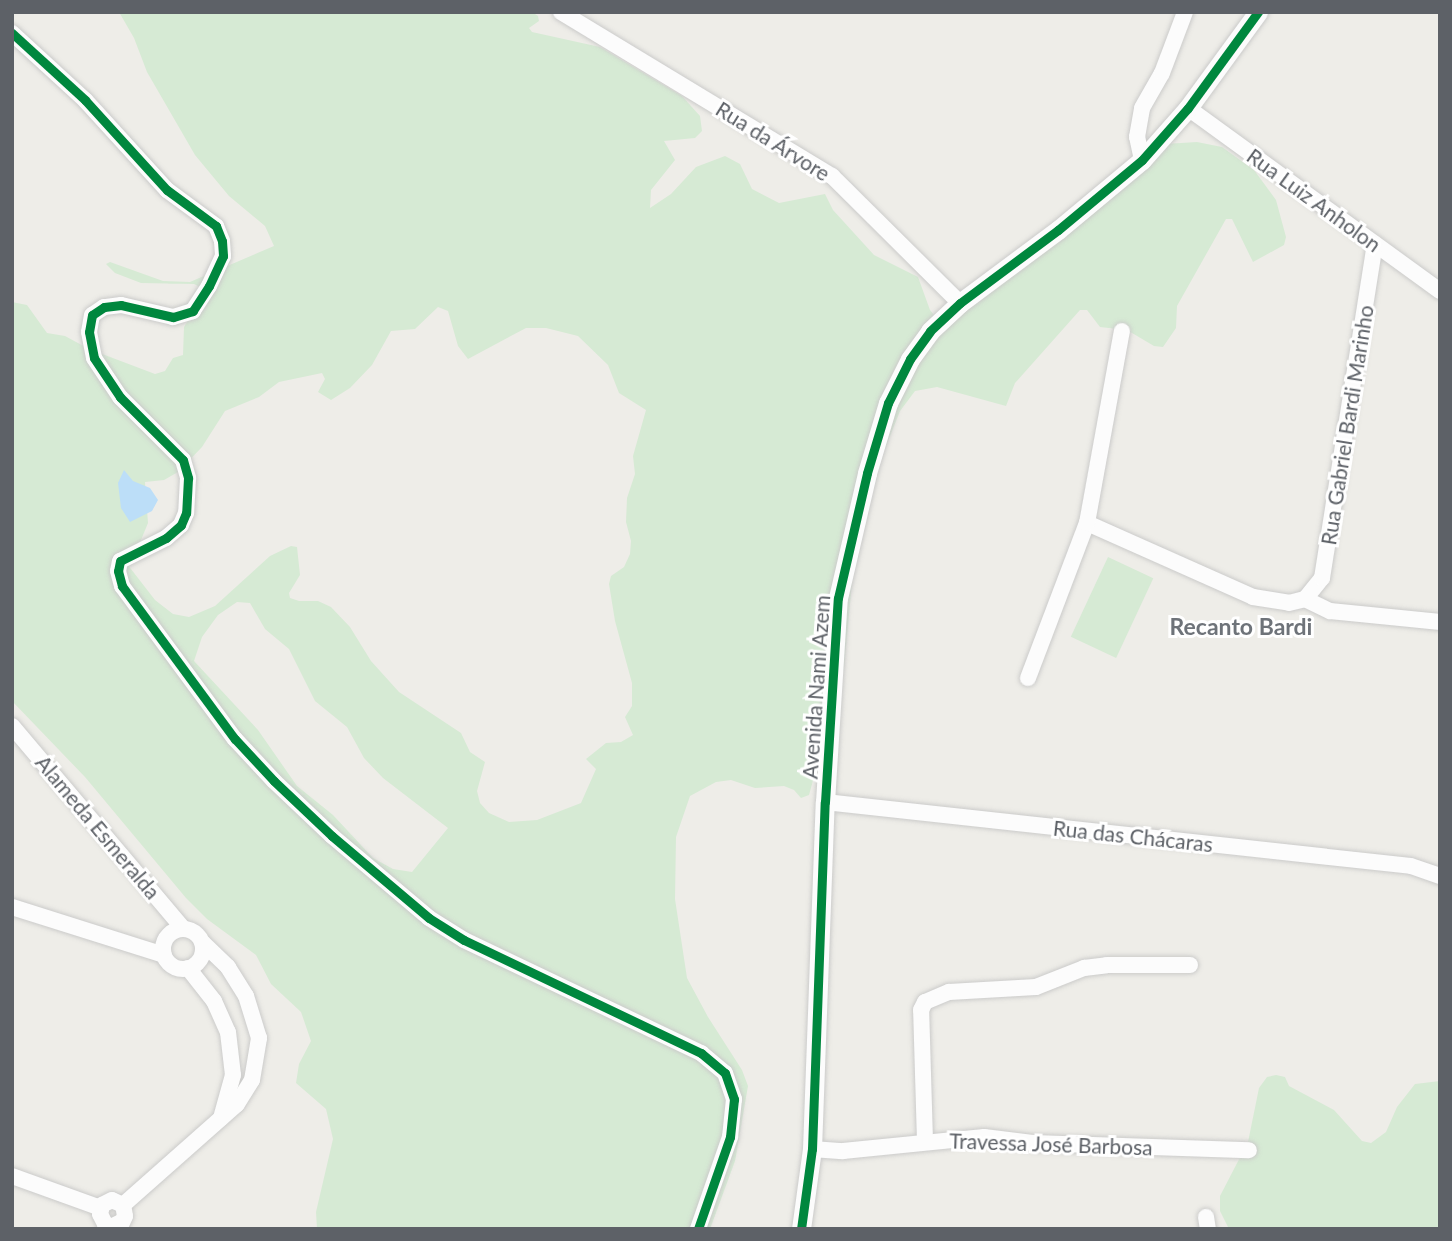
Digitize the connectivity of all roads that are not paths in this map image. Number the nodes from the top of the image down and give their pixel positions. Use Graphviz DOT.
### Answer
graph roads {
  1 [pos="1185,12"];
  2 [pos="1258,12"];
  3 [pos="564,13"];
  4 [pos="12,33"];
  5 [pos="1188,108"];
  6 [pos="1142,160"];
  7 [pos="1375,244"];
  8 [pos="1440,292"];
  9 [pos="960,303"];
  10 [pos="1122,331"];
  11 [pos="1087,523"];
  12 [pos="1305,599"];
  13 [pos="1440,622"];
  14 [pos="1028,678"];
  15 [pos="12,726"];
  16 [pos="825,802"];
  17 [pos="1440,876"];
  18 [pos="12,907"];
  19 [pos="183,928"];
  20 [pos="203,943"];
  21 [pos="164,955"];
  22 [pos="1190,965"];
  23 [pos="188,968"];
  24 [pos="221,1118"];
  25 [pos="925,1141"];
  26 [pos="812,1149"];
  27 [pos="1249,1150"];
  28 [pos="12,1176"];
  29 [pos="123,1205"];
  30 [pos="101,1208"];
  31 [pos="113,1226"];
  32 [pos="698,1229"];
  33 [pos="801,1229"];
  1 -- 6 [label="street"];
  2 -- 5 [label="street, Avenida Nami Azem"];
  3 -- 9 [label="street, Rua da Árvore"];
  4 -- 32 [label="street"];
  5 -- 6 [label="street, Avenida Nami Azem"];
  5 -- 7 [label="street, Rua Luiz Anholon"];
  6 -- 9 [label="street, Avenida Nami Azem"];
  7 -- 8 [label="street, Rua Luiz Anholon"];
  7 -- 12 [label="street, Rua Gabriel Bardi Marinho"];
  9 -- 16 [label="street, Avenida Nami Azem"];
  10 -- 11 [label="street"];
  11 -- 12 [label="street"];
  11 -- 14 [label="street"];
  12 -- 13 [label="street"];
  15 -- 19 [label="street, Alameda Esmeralda"];
  16 -- 17 [label="street, Rua das Chácaras"];
  16 -- 26 [label="street, Avenida Nami Azem"];
  18 -- 21 [label="street"];
  19 -- 20 [label="street, Alameda Esmeralda"];
  19 -- 21 [label="street"];
  20 -- 23 [label="street"];
  20 -- 24 [label="street, Alameda Esmeralda"];
  21 -- 23 [label="street"];
  22 -- 25 [label="street"];
  23 -- 24 [label="street"];
  24 -- 29 [label="street, Alameda Esmeralda"];
  25 -- 26 [label="street, Travessa José Barbosa"];
  25 -- 27 [label="street, Travessa José Barbosa"];
  26 -- 33 [label="street, Avenida Nami Azem"];
  28 -- 30 [label="street"];
  29 -- 30 [label="street"];
  29 -- 31 [label="street"];
  30 -- 31 [label="street"];
}
